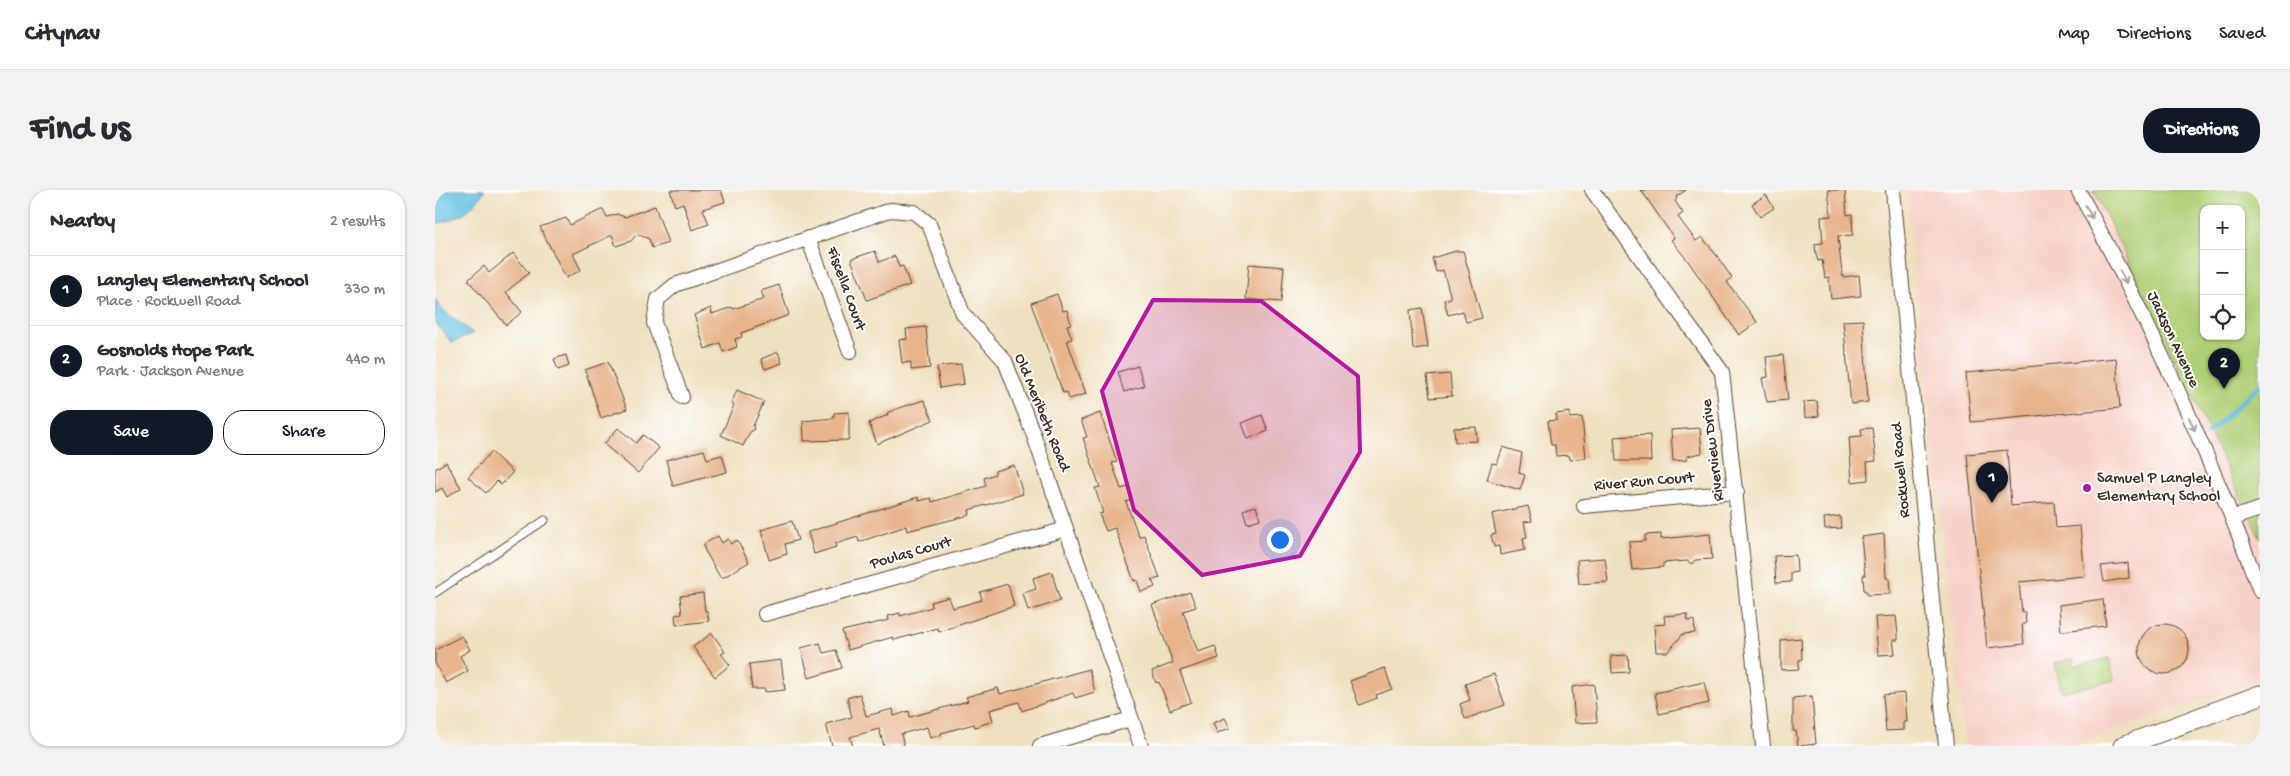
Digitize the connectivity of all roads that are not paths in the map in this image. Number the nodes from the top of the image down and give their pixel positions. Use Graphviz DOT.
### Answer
graph roads {
  1 [pos="1592,190"];
  2 [pos="1893,190"];
  3 [pos="2078,190"];
  4 [pos="808,238"];
  5 [pos="850,352"];
  6 [pos="681,396"];
  7 [pos="1737,492"];
  8 [pos="1584,506"];
  9 [pos="2260,509"];
  10 [pos="2233,518"];
  11 [pos="545,520"];
  12 [pos="1066,529"];
  13 [pos="2260,591"];
  14 [pos="435,593"];
  15 [pos="765,614"];
  16 [pos="2260,695"];
  17 [pos="1131,719"];
  18 [pos="1040,746"];
  19 [pos="1141,746"];
  20 [pos="1763,746"];
  21 [pos="1946,746"];
  22 [pos="2123,746"];
  1 -- 7 [label="street, Riverview Drive"];
  2 -- 21 [label="street, Rockwell Road"];
  3 -- 10 [label="street, Jackson Avenue, one-way"];
  4 -- 5 [label="street, Fiscella Court"];
  4 -- 6 [label="street, Old Meribeth Road"];
  4 -- 12 [label="street, Old Meribeth Road"];
  7 -- 8 [label="street, River Run Court"];
  7 -- 20 [label="street, Riverview Drive"];
  9 -- 10 [label="street"];
  10 -- 13 [label="street, Jackson Avenue"];
  11 -- 14 [label="lane"];
  12 -- 15 [label="street, Poulas Court"];
  12 -- 17 [label="street, Old Meribeth Road"];
  16 -- 22 [label="street"];
  17 -- 18 [label="street"];
  17 -- 19 [label="street, Old Meribeth Road"];
}
